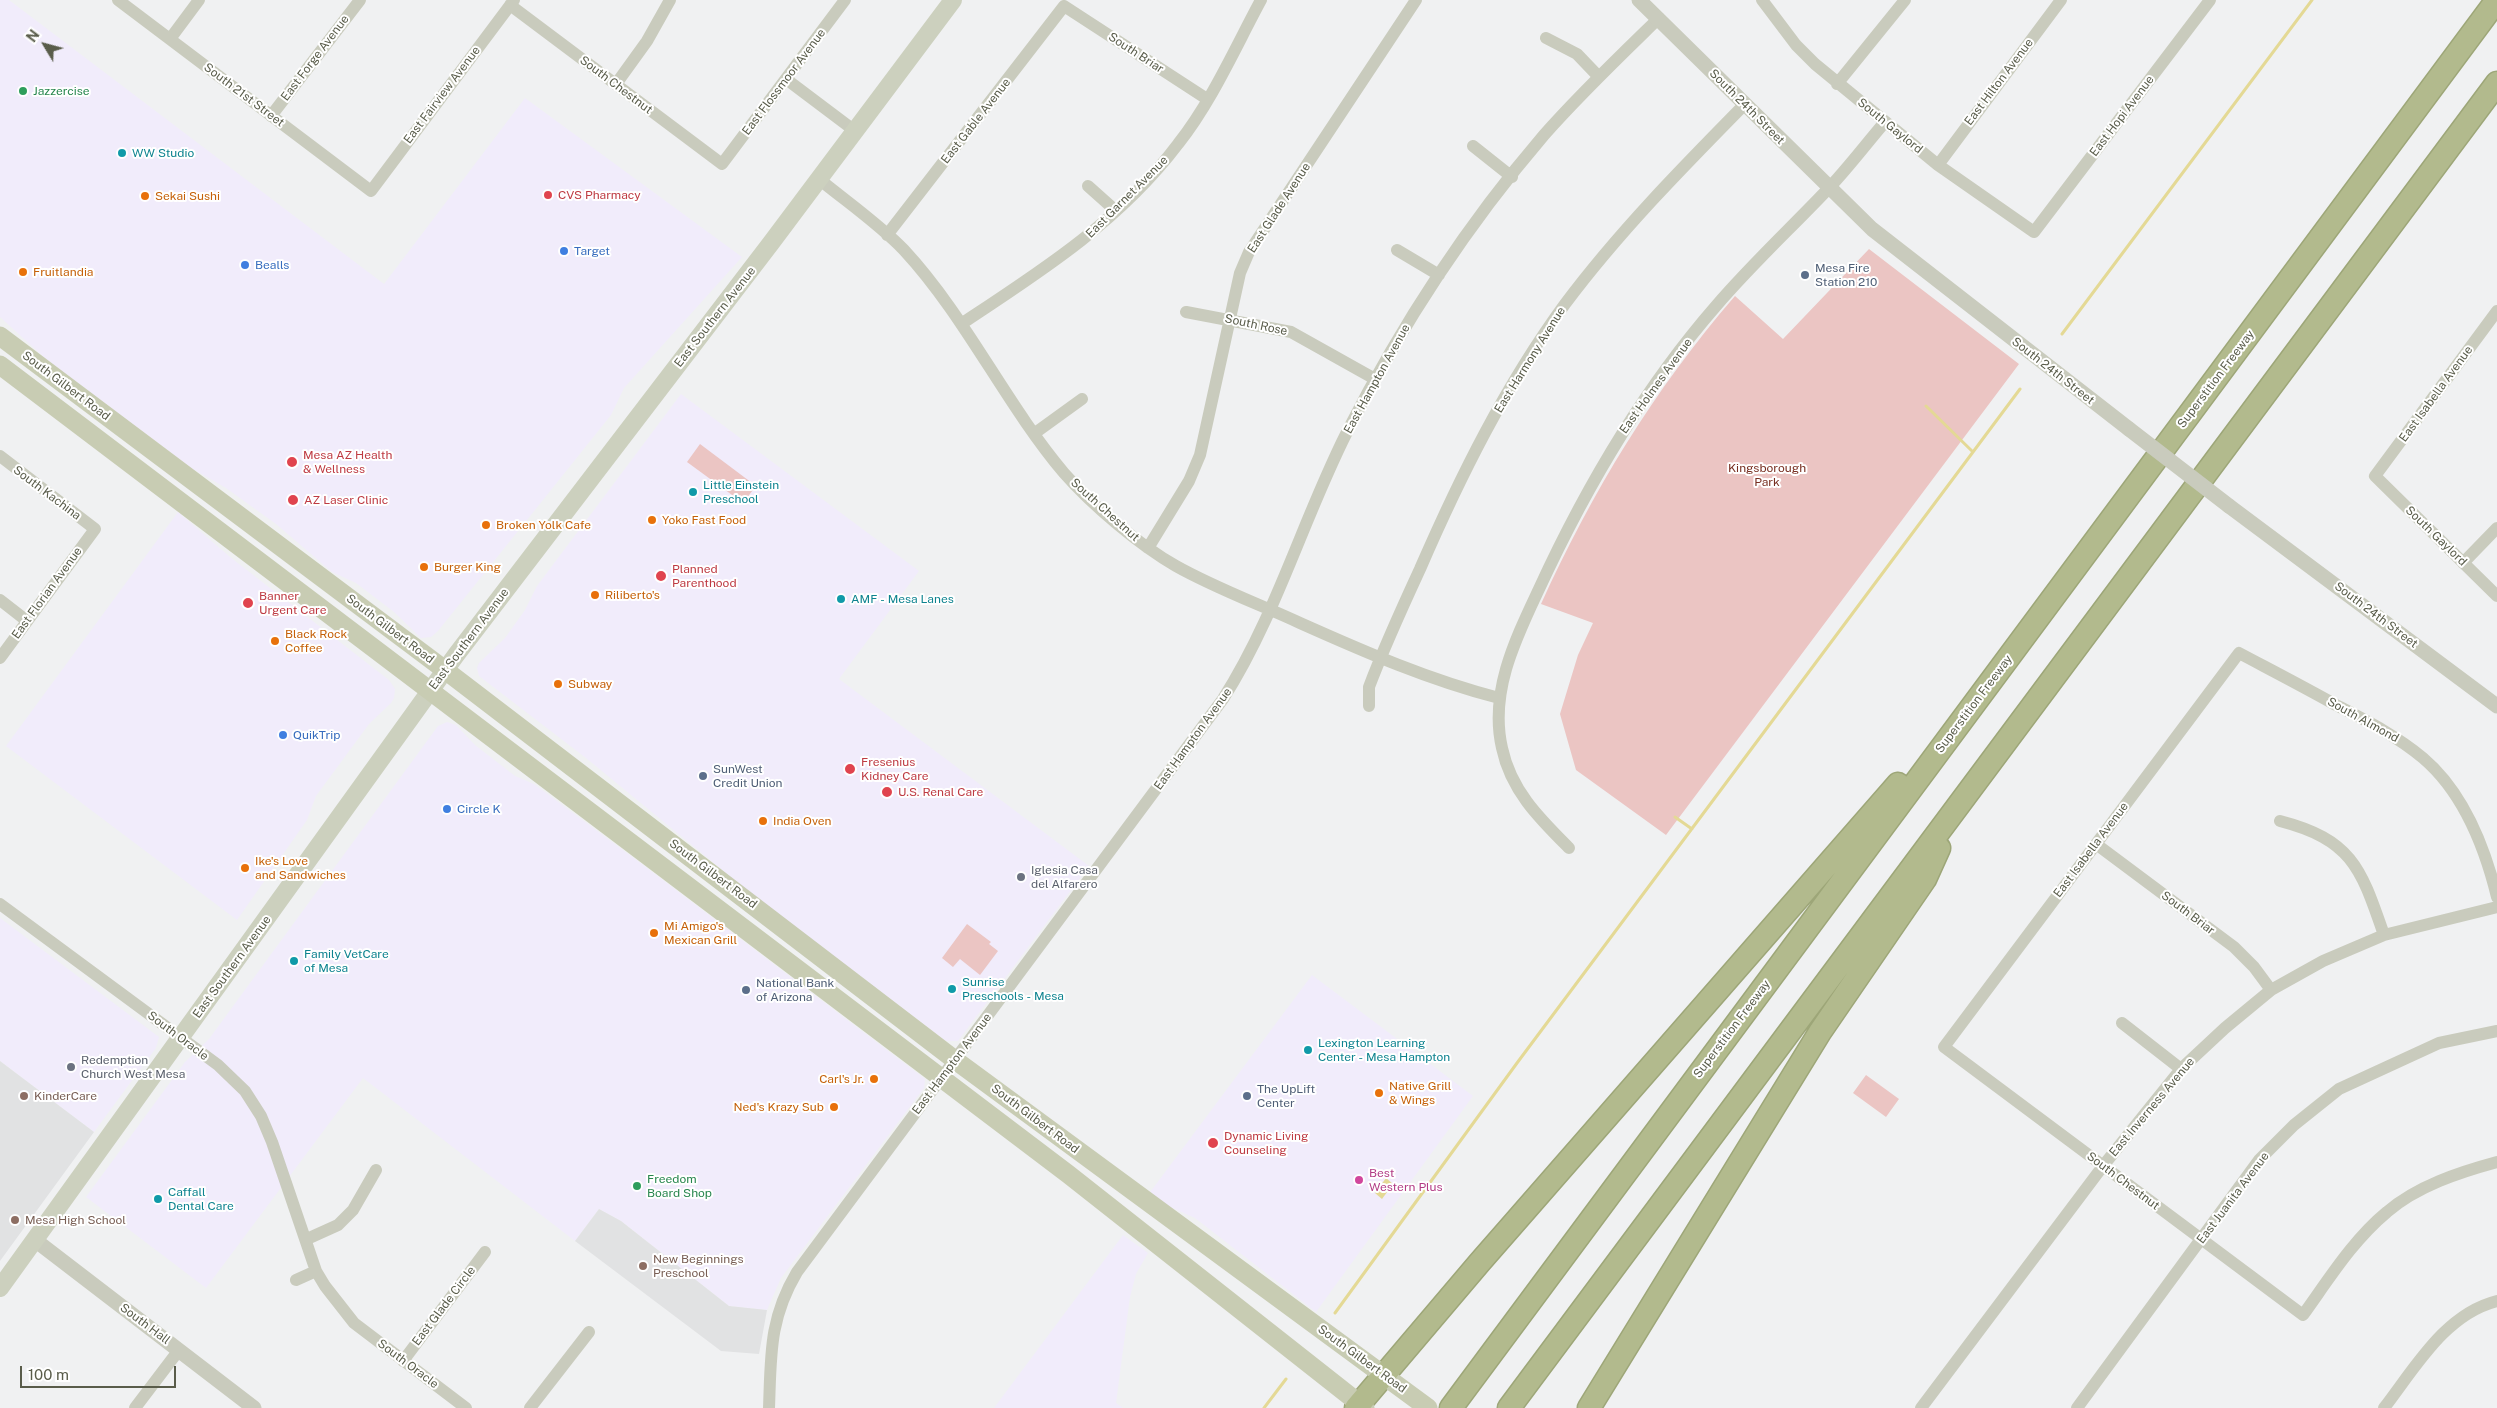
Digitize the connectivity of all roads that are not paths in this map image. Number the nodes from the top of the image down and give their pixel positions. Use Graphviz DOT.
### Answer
graph roads {
  1 [pos="118,0"];
  2 [pos="199,0"];
  3 [pos="360,0"];
  4 [pos="670,0"];
  5 [pos="845,0"];
  6 [pos="952,0"];
  7 [pos="1261,0"];
  8 [pos="1416,0"];
  9 [pos="1639,0"];
  10 [pos="1762,0"];
  11 [pos="1904,0"];
  12 [pos="2061,0"];
  13 [pos="2209,0"];
  14 [pos="2497,0"];
  15 [pos="512,3"];
  16 [pos="1064,6"];
  17 [pos="1659,18"];
  18 [pos="1546,38"];
  19 [pos="170,39"];
  20 [pos="1599,77"];
  21 [pos="786,79"];
  22 [pos="2497,83"];
  23 [pos="616,84"];
  24 [pos="1838,84"];
  25 [pos="1207,99"];
  26 [pos="1744,105"];
  27 [pos="271,116"];
  28 [pos="1885,122"];
  29 [pos="855,131"];
  30 [pos="1473,146"];
  31 [pos="722,164"];
  32 [pos="1938,165"];
  33 [pos="1512,177"];
  34 [pos="819,179"];
  35 [pos="1088,186"];
  36 [pos="1829,188"];
  37 [pos="371,191"];
  38 [pos="1116,211"];
  39 [pos="2034,232"];
  40 [pos="887,235"];
  41 [pos="1397,250"];
  42 [pos="1439,275"];
  43 [pos="2497,311"];
  44 [pos="1186,312"];
  45 [pos="1229,319"];
  46 [pos="961,324"];
  47 [pos="0,336"];
  48 [pos="0,366"];
  49 [pos="1376,379"];
  50 [pos="1082,399"];
  51 [pos="1035,433"];
  52 [pos="0,456"];
  53 [pos="2375,476"];
  54 [pos="204,489"];
  55 [pos="194,512"];
  56 [pos="2497,528"];
  57 [pos="95,529"];
  58 [pos="1148,548"];
  59 [pos="2463,563"];
  60 [pos="2497,596"];
  61 [pos="0,600"];
  62 [pos="1269,609"];
  63 [pos="27,621"];
  64 [pos="2239,653"];
  65 [pos="0,658"];
  66 [pos="1380,658"];
  67 [pos="2009,658"];
  68 [pos="445,670"];
  69 [pos="429,692"];
  70 [pos="1498,698"];
  71 [pos="1369,706"];
  72 [pos="2497,706"];
  73 [pos="1954,812"];
  74 [pos="2280,821"];
  75 [pos="2096,844"];
  76 [pos="1569,848"];
  77 [pos="2497,898"];
  78 [pos="0,904"];
  79 [pos="2497,907"];
  80 [pos="2384,935"];
  81 [pos="2271,990"];
  82 [pos="2122,1023"];
  83 [pos="2497,1031"];
  84 [pos="182,1038"];
  85 [pos="1944,1047"];
  86 [pos="955,1060"];
  87 [pos="2181,1069"];
  88 [pos="942,1077"];
  89 [pos="2497,1162"];
  90 [pos="2103,1166"];
  91 [pos="376,1170"];
  92 [pos="306,1239"];
  93 [pos="35,1240"];
  94 [pos="2201,1240"];
  95 [pos="485,1252"];
  96 [pos="316,1270"];
  97 [pos="296,1280"];
  98 [pos="0,1288"];
  99 [pos="2497,1301"];
  100 [pos="589,1332"];
  101 [pos="179,1350"];
  102 [pos="403,1361"];
  103 [pos="1384,1374"];
  104 [pos="1360,1407"];
  105 [pos="136,1408"];
  106 [pos="254,1408"];
  107 [pos="466,1408"];
  108 [pos="530,1408"];
  109 [pos="769,1408"];
  110 [pos="1428,1408"];
  111 [pos="1450,1408"];
  112 [pos="1509,1408"];
  113 [pos="1589,1408"];
  114 [pos="1921,1408"];
  115 [pos="2076,1408"];
  116 [pos="2384,1408"];
  1 -- 19 [label="street, South 21st Street"];
  2 -- 19 [label="street"];
  3 -- 27 [label="street, East Forge Avenue"];
  4 -- 23 [label="street"];
  5 -- 21 [label="street, East Flossmoor Avenue"];
  6 -- 29 [label="main road, East Southern Avenue"];
  7 -- 25 [label="street, East Garnet Avenue"];
  8 -- 45 [label="street, East Glade Avenue"];
  9 -- 17 [label="street, South 24th Street"];
  10 -- 24 [label="street, South Gaylord"];
  11 -- 24 [label="street"];
  12 -- 32 [label="street, East Hilton Avenue"];
  13 -- 39 [label="street, East Hopi Avenue"];
  14 -- 67 [label="highway, Superstition Freeway"];
  15 -- 23 [label="street, South Chestnut"];
  15 -- 37 [label="street, East Fairview Avenue"];
  16 -- 25 [label="street, South Briar"];
  16 -- 40 [label="street, East Gable Avenue"];
  17 -- 20 [label="street, East Hampton Avenue"];
  17 -- 26 [label="street, South 24th Street"];
  18 -- 20 [label="street"];
  19 -- 27 [label="street, South 21st Street"];
  20 -- 33 [label="street, East Hampton Avenue"];
  21 -- 29 [label="street"];
  21 -- 31 [label="street, East Flossmoor Avenue"];
  22 -- 73 [label="highway"];
  23 -- 31 [label="street, South Chestnut"];
  24 -- 28 [label="street, South Gaylord"];
  25 -- 38 [label="street, East Garnet Avenue"];
  26 -- 36 [label="street, South 24th Street"];
  26 -- 66 [label="street, East Harmony Avenue"];
  27 -- 37 [label="street, South 21st Street"];
  28 -- 32 [label="street, South Gaylord"];
  28 -- 36 [label="street, East Holmes Avenue"];
  29 -- 34 [label="main road, East Southern Avenue"];
  30 -- 33 [label="street"];
  32 -- 39 [label="street, South Gaylord"];
  33 -- 42 [label="street, East Hampton Avenue"];
  34 -- 40 [label="street, South Chestnut"];
  34 -- 68 [label="main road, East Southern Avenue"];
  35 -- 38 [label="street"];
  36 -- 70 [label="street, East Holmes Avenue"];
  36 -- 72 [label="street, South 24th Street, bridge"];
  38 -- 46 [label="street, East Garnet Avenue"];
  40 -- 46 [label="street, South Chestnut"];
  41 -- 42 [label="street"];
  42 -- 49 [label="street, East Hampton Avenue"];
  43 -- 53 [label="street, East Isabella Avenue"];
  44 -- 45 [label="street, South Rose"];
  45 -- 49 [label="street, South Rose"];
  45 -- 58 [label="street, East Glade Avenue"];
  46 -- 51 [label="street, South Chestnut"];
  47 -- 54 [label="main road, South Gilbert Road"];
  48 -- 55 [label="main road, South Gilbert Road"];
  49 -- 62 [label="street, East Hampton Avenue"];
  50 -- 51 [label="street"];
  51 -- 58 [label="street, South Chestnut"];
  52 -- 57 [label="street, South Kachina"];
  53 -- 59 [label="street, South Gaylord"];
  54 -- 55 [label="main road"];
  54 -- 68 [label="main road, South Gilbert Road"];
  55 -- 69 [label="main road, South Gilbert Road"];
  56 -- 59 [label="street"];
  57 -- 63 [label="street, East Florian Avenue"];
  58 -- 62 [label="street, South Chestnut"];
  59 -- 60 [label="street, South Gaylord"];
  61 -- 63 [label="street"];
  62 -- 66 [label="street, South Chestnut"];
  62 -- 86 [label="street, East Hampton Avenue"];
  63 -- 65 [label="street, East Florian Avenue"];
  64 -- 75 [label="street, East Isabella Avenue"];
  64 -- 77 [label="street, South Almond"];
  66 -- 70 [label="street, South Chestnut"];
  66 -- 71 [label="street, East Harmony Avenue"];
  67 -- 103 [label="highway"];
  67 -- 111 [label="highway, Superstition Freeway"];
  68 -- 69 [label="main road, East Southern Avenue"];
  68 -- 86 [label="main road, South Gilbert Road"];
  69 -- 84 [label="main road, East Southern Avenue"];
  69 -- 88 [label="main road, South Gilbert Road"];
  70 -- 76 [label="street"];
  73 -- 112 [label="highway"];
  73 -- 113 [label="highway"];
  74 -- 80 [label="street"];
  75 -- 81 [label="street, South Briar"];
  75 -- 85 [label="street, East Isabella Avenue"];
  78 -- 84 [label="street, South Oracle"];
  79 -- 80 [label="street, East Inverness Avenue"];
  80 -- 81 [label="street, East Inverness Avenue"];
  81 -- 87 [label="street, East Inverness Avenue"];
  82 -- 87 [label="street"];
  83 -- 94 [label="street, East Juanita Avenue"];
  84 -- 92 [label="street, South Oracle"];
  84 -- 93 [label="main road, East Southern Avenue"];
  85 -- 90 [label="street, South Chestnut"];
  86 -- 88 [label="street, East Hampton Avenue"];
  86 -- 103 [label="main road, South Gilbert Road"];
  87 -- 90 [label="street, East Inverness Avenue"];
  88 -- 104 [label="main road, South Gilbert Road"];
  88 -- 109 [label="street, East Hampton Avenue"];
  89 -- 94 [label="street, South Chestnut"];
  90 -- 94 [label="street, South Chestnut"];
  90 -- 114 [label="street, East Inverness Avenue"];
  91 -- 92 [label="street"];
  92 -- 96 [label="street, South Oracle"];
  93 -- 98 [label="main road, East Southern Avenue"];
  93 -- 101 [label="street, South Hall"];
  94 -- 115 [label="street, East Juanita Avenue"];
  95 -- 102 [label="street, East Glade Circle"];
  96 -- 97 [label="street"];
  96 -- 102 [label="street, South Oracle"];
  99 -- 116 [label="street"];
  100 -- 108 [label="street"];
  101 -- 105 [label="street"];
  101 -- 106 [label="street, South Hall"];
  102 -- 107 [label="street, South Oracle"];
  103 -- 104 [label="highway"];
  103 -- 110 [label="main road, South Gilbert Road"];
}
